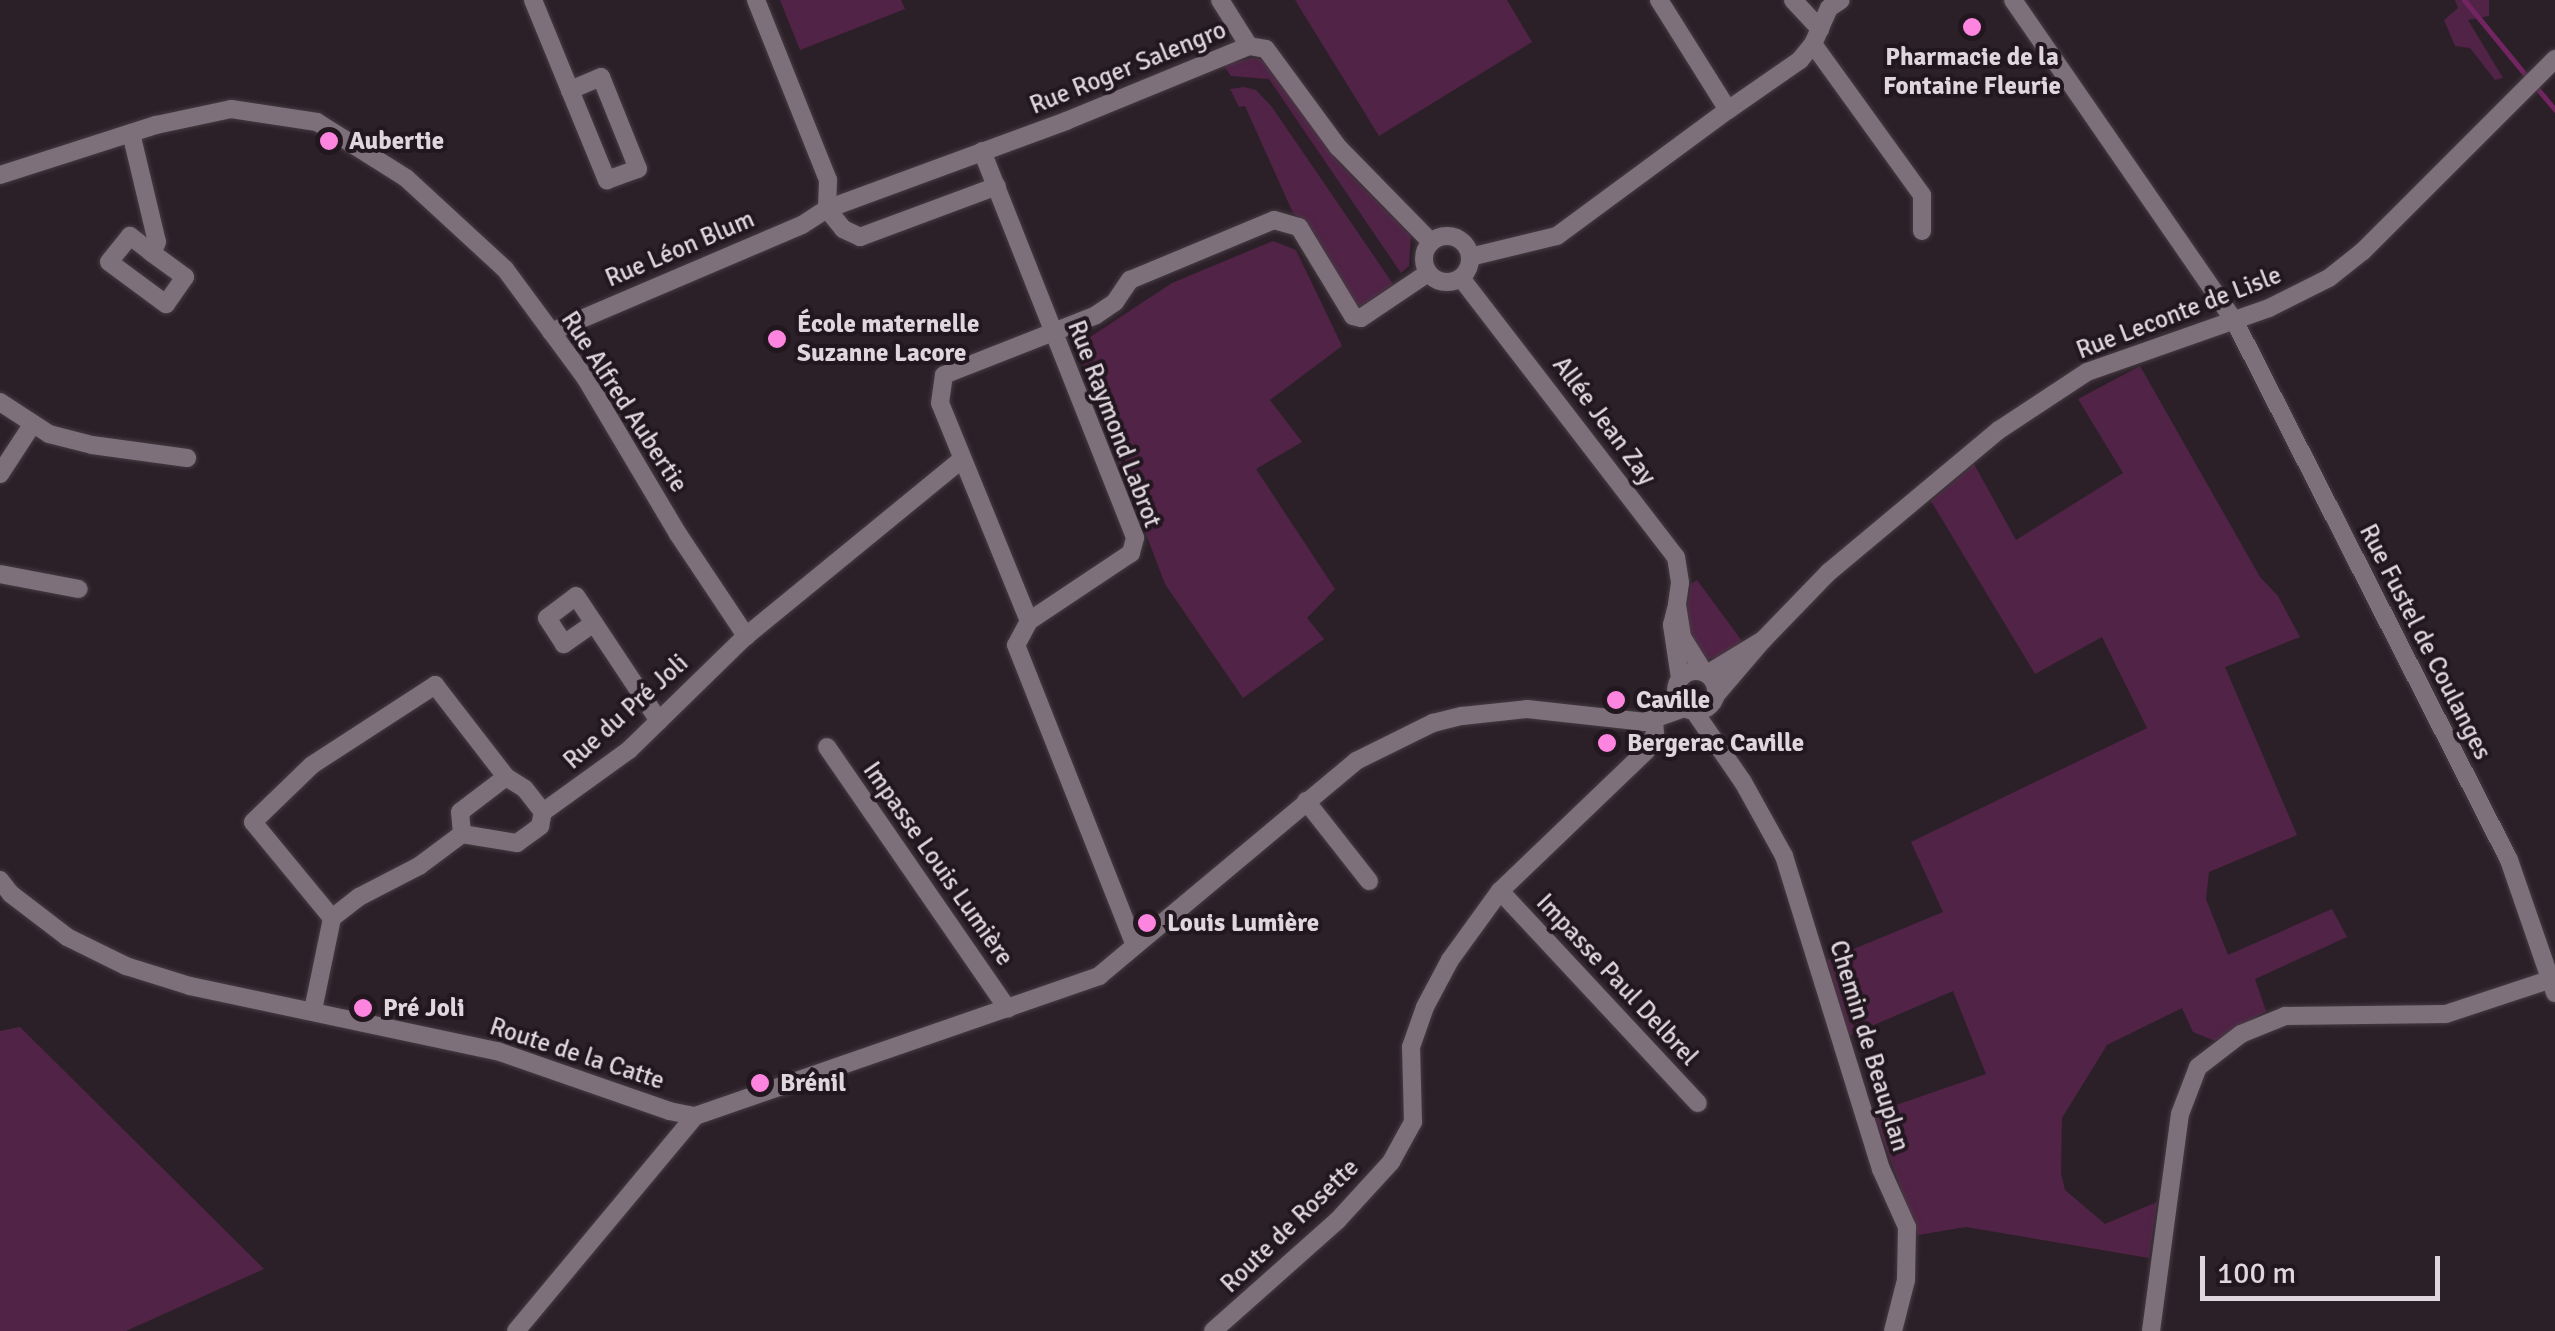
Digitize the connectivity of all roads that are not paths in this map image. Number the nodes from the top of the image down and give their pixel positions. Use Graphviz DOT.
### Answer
graph roads {
  1 [pos="534,0"];
  2 [pos="756,0"];
  3 [pos="1220,0"];
  4 [pos="1660,0"];
  5 [pos="1793,0"];
  6 [pos="1841,0"];
  7 [pos="2014,0"];
  8 [pos="1816,36"];
  9 [pos="1249,46"];
  10 [pos="2554,60"];
  11 [pos="570,90"];
  12 [pos="1728,110"];
  13 [pos="131,133"];
  14 [pos="982,151"];
  15 [pos="0,176"];
  16 [pos="997,186"];
  17 [pos="827,209"];
  18 [pos="1922,231"];
  19 [pos="1431,242"];
  20 [pos="152,253"];
  21 [pos="1470,258"];
  22 [pos="1428,273"];
  23 [pos="1462,278"];
  24 [pos="2234,320"];
  25 [pos="1052,330"];
  26 [pos="551,332"];
  27 [pos="0,402"];
  28 [pos="32,425"];
  29 [pos="187,458"];
  30 [pos="960,461"];
  31 [pos="0,474"];
  32 [pos="0,574"];
  33 [pos="78,589"];
  34 [pos="1677,605"];
  35 [pos="1029,620"];
  36 [pos="594,623"];
  37 [pos="746,636"];
  38 [pos="1764,640"];
  39 [pos="1705,672"];
  40 [pos="1678,681"];
  41 [pos="1715,698"];
  42 [pos="1689,710"];
  43 [pos="1654,712"];
  44 [pos="659,721"];
  45 [pos="827,747"];
  46 [pos="506,777"];
  47 [pos="1743,782"];
  48 [pos="1306,801"];
  49 [pos="542,812"];
  50 [pos="462,834"];
  51 [pos="0,880"];
  52 [pos="1369,882"];
  53 [pos="1500,891"];
  54 [pos="332,918"];
  55 [pos="1135,945"];
  56 [pos="2553,986"];
  57 [pos="1008,1009"];
  58 [pos="314,1010"];
  59 [pos="1698,1102"];
  60 [pos="695,1116"];
  61 [pos="516,1331"];
  62 [pos="1213,1331"];
  63 [pos="1893,1331"];
  64 [pos="2151,1331"];
  1 -- 11 [label="street"];
  2 -- 17 [label="street"];
  3 -- 9 [label="street"];
  4 -- 12 [label="street"];
  5 -- 8 [label="street"];
  6 -- 8 [label="street"];
  7 -- 24 [label="street, Rue Fustel de Coulanges"];
  8 -- 12 [label="street"];
  8 -- 18 [label="street"];
  9 -- 14 [label="street, Rue Roger Salengro"];
  9 -- 19 [label="street, Rue Roger Salengro"];
  10 -- 24 [label="street, Rue Leconte de Lisle"];
  11 -- 11 [label="street"];
  12 -- 21 [label="street"];
  13 -- 15 [label="street, Rue Alfred Aubertie"];
  13 -- 20 [label="street"];
  13 -- 26 [label="street, Rue Alfred Aubertie"];
  14 -- 16 [label="street, Rue Raymond Labrot"];
  14 -- 17 [label="street, Rue Roger Salengro"];
  16 -- 17 [label="street"];
  16 -- 25 [label="street, Rue Raymond Labrot"];
  17 -- 26 [label="street, Rue Léon Blum"];
  19 -- 21 [label="street"];
  19 -- 22 [label="street"];
  21 -- 23 [label="street"];
  22 -- 23 [label="street"];
  22 -- 25 [label="street"];
  23 -- 34 [label="street, Allée Jean Zay"];
  24 -- 38 [label="street, Rue Leconte de Lisle"];
  24 -- 56 [label="street, Rue Fustel de Coulanges"];
  25 -- 30 [label="street"];
  25 -- 35 [label="street, Rue Raymond Labrot"];
  26 -- 37 [label="street, Rue Alfred Aubertie"];
  27 -- 28 [label="street"];
  28 -- 29 [label="street"];
  28 -- 31 [label="street"];
  30 -- 35 [label="street"];
  30 -- 37 [label="street, Rue du Pré Joli"];
  32 -- 33 [label="street"];
  34 -- 39 [label="street, Allée Jean Zay"];
  34 -- 40 [label="street, Allée Jean Zay"];
  35 -- 55 [label="street"];
  36 -- 44 [label="street"];
  37 -- 44 [label="street, Rue du Pré Joli"];
  38 -- 39 [label="street, Rue Leconte de Lisle"];
  38 -- 41 [label="street, Rue Leconte de Lisle"];
  39 -- 40 [label="street"];
  39 -- 41 [label="street"];
  40 -- 42 [label="street"];
  40 -- 43 [label="street"];
  41 -- 42 [label="street"];
  41 -- 47 [label="street, Chemin de Beauplan"];
  42 -- 43 [label="street"];
  42 -- 47 [label="street, Chemin de Beauplan"];
  43 -- 48 [label="street"];
  43 -- 53 [label="street, Route de Rosette"];
  44 -- 49 [label="street, Rue du Pré Joli"];
  45 -- 57 [label="street, Impasse Louis Lumière"];
  46 -- 49 [label="street"];
  46 -- 50 [label="street"];
  46 -- 54 [label="street"];
  47 -- 63 [label="street, Chemin de Beauplan"];
  48 -- 52 [label="street"];
  48 -- 55 [label="street"];
  49 -- 50 [label="street, Rue du Pré Joli"];
  50 -- 54 [label="street"];
  51 -- 58 [label="street, Route de la Catte"];
  53 -- 59 [label="street, Impasse Paul Delbrel"];
  53 -- 62 [label="street, Route de Rosette"];
  54 -- 58 [label="street"];
  55 -- 57 [label="street"];
  56 -- 64 [label="street"];
  57 -- 60 [label="street"];
  58 -- 60 [label="street, Route de la Catte"];
  60 -- 61 [label="street"];
}
